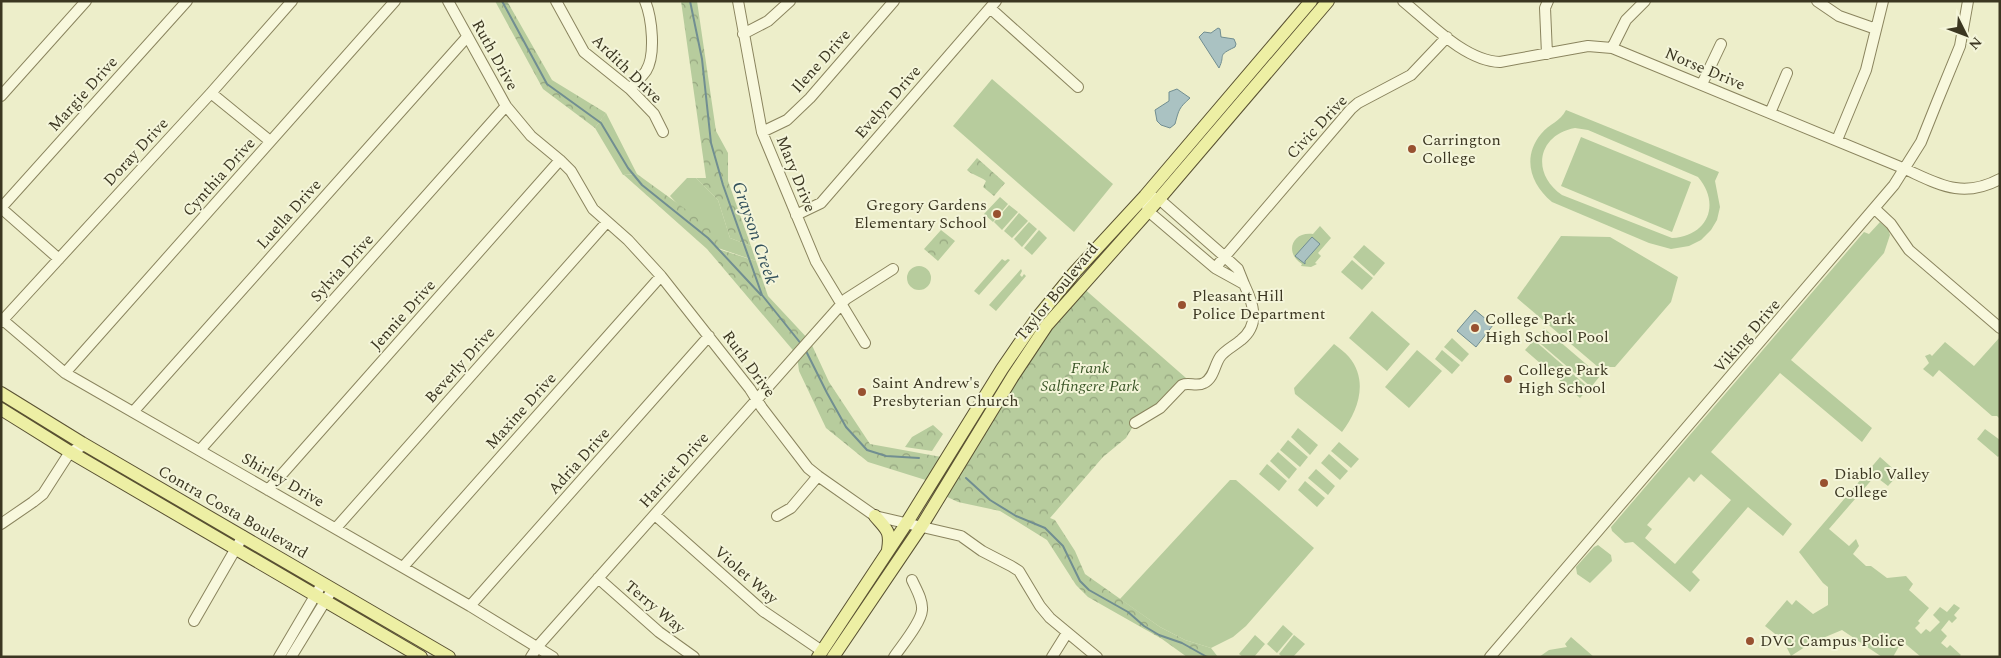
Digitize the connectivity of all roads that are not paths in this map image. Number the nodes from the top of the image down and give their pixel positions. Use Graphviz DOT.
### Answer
graph roads {
  1 [pos="86,1"];
  2 [pos="187,1"];
  3 [pos="292,1"];
  4 [pos="395,1"];
  5 [pos="448,1"];
  6 [pos="556,1"];
  7 [pos="645,1"];
  8 [pos="738,1"];
  9 [pos="790,1"];
  10 [pos="894,1"];
  11 [pos="1312,1"];
  12 [pos="1328,1"];
  13 [pos="1404,1"];
  14 [pos="1548,1"];
  15 [pos="1645,1"];
  16 [pos="1817,1"];
  17 [pos="1883,1"];
  18 [pos="1968,1"];
  19 [pos="993,5"];
  20 [pos="1876,29"];
  21 [pos="743,34"];
  22 [pos="467,37"];
  23 [pos="1447,37"];
  24 [pos="1721,44"];
  25 [pos="1612,48"];
  26 [pos="1548,54"];
  27 [pos="1787,73"];
  28 [pos="1702,84"];
  29 [pos="1078,87"];
  30 [pos="630,89"];
  31 [pos="211,93"];
  32 [pos="1,96"];
  33 [pos="506,106"];
  34 [pos="1770,113"];
  35 [pos="663,132"];
  36 [pos="762,132"];
  37 [pos="1837,140"];
  38 [pos="270,141"];
  39 [pos="560,160"];
  40 [pos="1906,169"];
  41 [pos="2000,179"];
  42 [pos="1144,196"];
  43 [pos="1159,199"];
  44 [pos="1,208"];
  45 [pos="1875,209"];
  46 [pos="1148,211"];
  47 [pos="796,215"];
  48 [pos="607,222"];
  49 [pos="1224,256"];
  50 [pos="59,258"];
  51 [pos="1214,268"];
  52 [pos="892,269"];
  53 [pos="661,276"];
  54 [pos="1244,284"];
  55 [pos="841,304"];
  56 [pos="3,322"];
  57 [pos="2000,328"];
  58 [pos="709,336"];
  59 [pos="866,343"];
  60 [pos="66,373"];
  61 [pos="1,393"];
  62 [pos="757,400"];
  63 [pos="1,409"];
  64 [pos="133,412"];
  65 [pos="1135,424"];
  66 [pos="84,445"];
  67 [pos="200,450"];
  68 [pos="70,452"];
  69 [pos="818,476"];
  70 [pos="268,490"];
  71 [pos="655,515"];
  72 [pos="777,516"];
  73 [pos="875,516"];
  74 [pos="1,524"];
  75 [pos="906,524"];
  76 [pos="921,526"];
  77 [pos="336,528"];
  78 [pos="243,536"];
  79 [pos="236,548"];
  80 [pos="888,550"];
  81 [pos="403,567"];
  82 [pos="598,578"];
  83 [pos="912,580"];
  84 [pos="327,587"];
  85 [pos="320,599"];
  86 [pos="470,606"];
  87 [pos="194,621"];
  88 [pos="1067,633"];
  89 [pos="538,646"];
  90 [pos="824,655"];
  91 [pos="279,657"];
  92 [pos="292,657"];
  93 [pos="421,657"];
  94 [pos="449,657"];
  95 [pos="531,657"];
  96 [pos="554,657"];
  97 [pos="694,657"];
  98 [pos="894,657"];
  99 [pos="1052,657"];
  100 [pos="1097,657"];
  101 [pos="1490,657"];
  1 -- 32 [label="street"];
  2 -- 44 [label="street, Margie Drive"];
  3 -- 31 [label="street, Doray Drive"];
  4 -- 38 [label="street, Cynthia Drive"];
  5 -- 22 [label="street, Ruth Drive"];
  6 -- 30 [label="street, Ardith Drive"];
  7 -- 30 [label="street"];
  8 -- 21 [label="street, Mary Drive"];
  9 -- 21 [label="street"];
  10 -- 36 [label="street, Ilene Drive"];
  11 -- 42 [label="main road, Taylor Boulevard"];
  12 -- 43 [label="main road, Taylor Boulevard"];
  13 -- 23 [label="street, Norse Drive"];
  14 -- 26 [label="street"];
  15 -- 25 [label="street"];
  16 -- 20 [label="street"];
  17 -- 20 [label="street"];
  18 -- 40 [label="street, Viking Drive"];
  19 -- 29 [label="street"];
  19 -- 47 [label="street, Evelyn Drive"];
  20 -- 37 [label="street"];
  21 -- 36 [label="street, Mary Drive"];
  22 -- 33 [label="street, Ruth Drive"];
  22 -- 64 [label="street, Luella Drive"];
  23 -- 26 [label="street, Norse Drive"];
  23 -- 49 [label="street, Civic Drive"];
  24 -- 28 [label="street"];
  25 -- 26 [label="street, Norse Drive"];
  25 -- 28 [label="street, Norse Drive"];
  27 -- 34 [label="street"];
  28 -- 34 [label="street, Norse Drive"];
  30 -- 35 [label="street, Ardith Drive"];
  31 -- 38 [label="street"];
  31 -- 50 [label="street, Doray Drive"];
  33 -- 39 [label="street, Ruth Drive"];
  33 -- 67 [label="street, Sylvia Drive"];
  34 -- 37 [label="street, Norse Drive"];
  36 -- 47 [label="street, Mary Drive"];
  37 -- 40 [label="street, Norse Drive"];
  38 -- 60 [label="street, Cynthia Drive"];
  39 -- 48 [label="street, Ruth Drive"];
  39 -- 70 [label="street, Jennie Drive"];
  40 -- 41 [label="street, Norse Drive"];
  40 -- 45 [label="street, Viking Drive"];
  42 -- 43 [label="street"];
  42 -- 46 [label="street"];
  42 -- 75 [label="main road, Taylor Boulevard"];
  43 -- 46 [label="main road, Taylor Boulevard"];
  43 -- 49 [label="street"];
  44 -- 50 [label="street"];
  45 -- 57 [label="street"];
  45 -- 101 [label="street, Viking Drive"];
  46 -- 51 [label="street"];
  46 -- 76 [label="main road, Taylor Boulevard"];
  47 -- 55 [label="street, Mary Drive"];
  48 -- 53 [label="street, Ruth Drive"];
  48 -- 77 [label="street, Beverly Drive"];
  49 -- 51 [label="street, Civic Drive"];
  49 -- 54 [label="street"];
  50 -- 56 [label="street, Doray Drive"];
  51 -- 54 [label="street"];
  52 -- 55 [label="street, Harriet Drive"];
  53 -- 58 [label="street, Ruth Drive"];
  53 -- 81 [label="street, Maxine Drive"];
  54 -- 65 [label="street"];
  55 -- 59 [label="street, Mary Drive"];
  55 -- 62 [label="street, Harriet Drive"];
  56 -- 60 [label="street, Shirley Drive"];
  58 -- 62 [label="street, Ruth Drive"];
  58 -- 86 [label="street, Adria Drive"];
  60 -- 64 [label="street, Shirley Drive"];
  61 -- 66 [label="main road, Contra Costa Boulevard"];
  62 -- 69 [label="street, Ruth Drive"];
  62 -- 71 [label="street, Harriet Drive"];
  63 -- 68 [label="main road, Contra Costa Boulevard"];
  64 -- 67 [label="street, Shirley Drive"];
  66 -- 68 [label="street"];
  66 -- 78 [label="main road, Contra Costa Boulevard"];
  67 -- 70 [label="street, Shirley Drive"];
  68 -- 74 [label="street"];
  68 -- 79 [label="main road, Contra Costa Boulevard"];
  69 -- 72 [label="street"];
  69 -- 73 [label="street, Ruth Drive"];
  70 -- 77 [label="street, Shirley Drive"];
  71 -- 82 [label="street, Harriet Drive"];
  71 -- 90 [label="street, Violet Way"];
  73 -- 75 [label="street, Ruth Drive"];
  73 -- 80 [label="main road"];
  75 -- 76 [label="street, Ruth Drive"];
  75 -- 80 [label="main road, Taylor Boulevard"];
  76 -- 88 [label="street, Ruth Drive"];
  76 -- 90 [label="main road, Taylor Boulevard"];
  77 -- 81 [label="street, Shirley Drive"];
  78 -- 79 [label="street"];
  78 -- 84 [label="main road, Contra Costa Boulevard"];
  79 -- 85 [label="main road, Contra Costa Boulevard"];
  79 -- 87 [label="street"];
  80 -- 90 [label="main road, Taylor Boulevard"];
  81 -- 86 [label="street, Shirley Drive"];
  82 -- 89 [label="street, Harriet Drive"];
  82 -- 97 [label="street, Terry Way"];
  83 -- 98 [label="street"];
  84 -- 85 [label="street"];
  84 -- 94 [label="main road, Contra Costa Boulevard"];
  85 -- 91 [label="street"];
  85 -- 92 [label="street"];
  85 -- 93 [label="main road, Contra Costa Boulevard"];
  86 -- 89 [label="street, Shirley Drive"];
  88 -- 99 [label="street"];
  88 -- 100 [label="street, Ruth Drive"];
  89 -- 95 [label="street, Harriet Drive"];
  89 -- 96 [label="street, Shirley Drive"];
}
